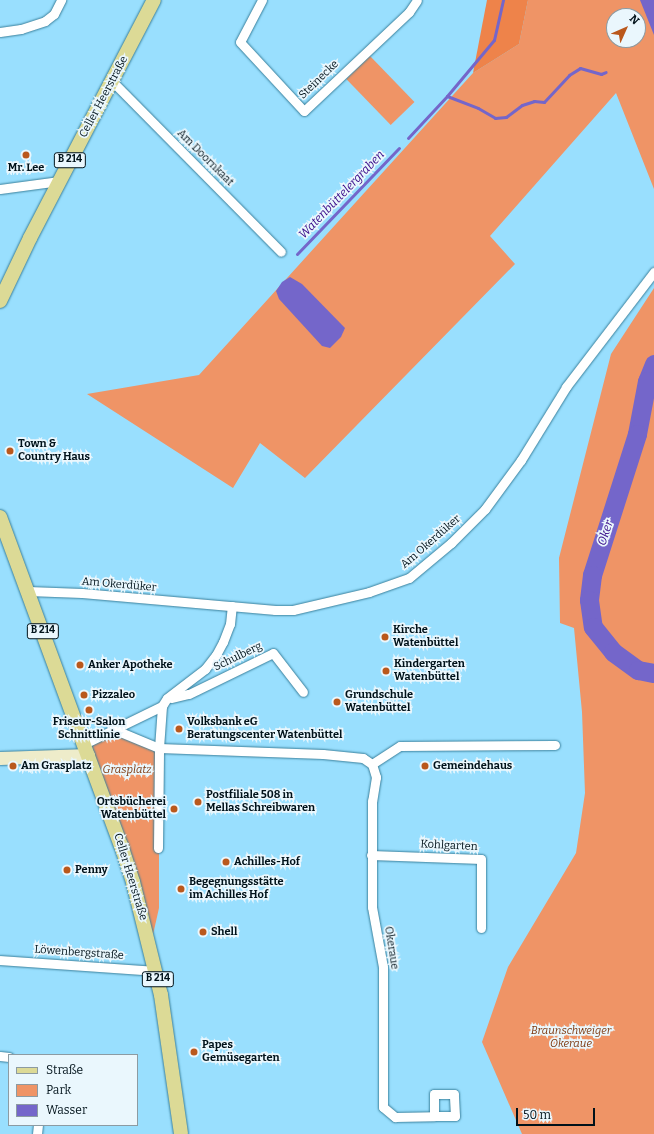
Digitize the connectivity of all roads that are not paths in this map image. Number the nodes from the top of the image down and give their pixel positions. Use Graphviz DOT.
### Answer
graph roads {
  1 [pos="62,0"];
  2 [pos="154,0"];
  3 [pos="262,0"];
  4 [pos="417,0"];
  5 [pos="0,32"];
  6 [pos="112,81"];
  7 [pos="59,181"];
  8 [pos="0,189"];
  9 [pos="281,252"];
  10 [pos="654,272"];
  11 [pos="0,301"];
  12 [pos="0,517"];
  13 [pos="28,591"];
  14 [pos="232,606"];
  15 [pos="303,692"];
  16 [pos="165,702"];
  17 [pos="113,729"];
  18 [pos="555,745"];
  19 [pos="159,748"];
  20 [pos="86,750"];
  21 [pos="0,758"];
  22 [pos="372,764"];
  23 [pos="158,848"];
  24 [pos="371,855"];
  25 [pos="481,928"];
  26 [pos="0,960"];
  27 [pos="156,971"];
  28 [pos="434,1116"];
  29 [pos="181,1134"];
  1 -- 5 [label="street"];
  2 -- 6 [label="main road, Celler Heerstraße / B 214"];
  3 -- 4 [label="street, Steinecke"];
  6 -- 7 [label="main road, Celler Heerstraße / B 214"];
  6 -- 9 [label="street, Am Doornkaat"];
  7 -- 8 [label="street"];
  7 -- 11 [label="main road, Celler Heerstraße / B 214"];
  10 -- 14 [label="street, Am Okerdüker"];
  12 -- 13 [label="main road, Celler Heerstraße / B 214"];
  13 -- 14 [label="street, Am Okerdüker"];
  13 -- 20 [label="main road, Celler Heerstraße / B 214"];
  14 -- 16 [label="street, Schulberg"];
  15 -- 16 [label="street, Schulberg"];
  16 -- 17 [label="street"];
  16 -- 19 [label="street"];
  17 -- 19 [label="street"];
  17 -- 20 [label="street"];
  18 -- 22 [label="street"];
  19 -- 22 [label="street"];
  19 -- 23 [label="street"];
  20 -- 21 [label="main road"];
  20 -- 27 [label="main road, Celler Heerstraße / B 214"];
  22 -- 24 [label="street, Okeraue"];
  24 -- 25 [label="street, Kohlgarten"];
  24 -- 28 [label="street, Okeraue"];
  26 -- 27 [label="street, Löwenbergstraße"];
  27 -- 29 [label="main road, Celler Heerstraße / B 214"];
}
